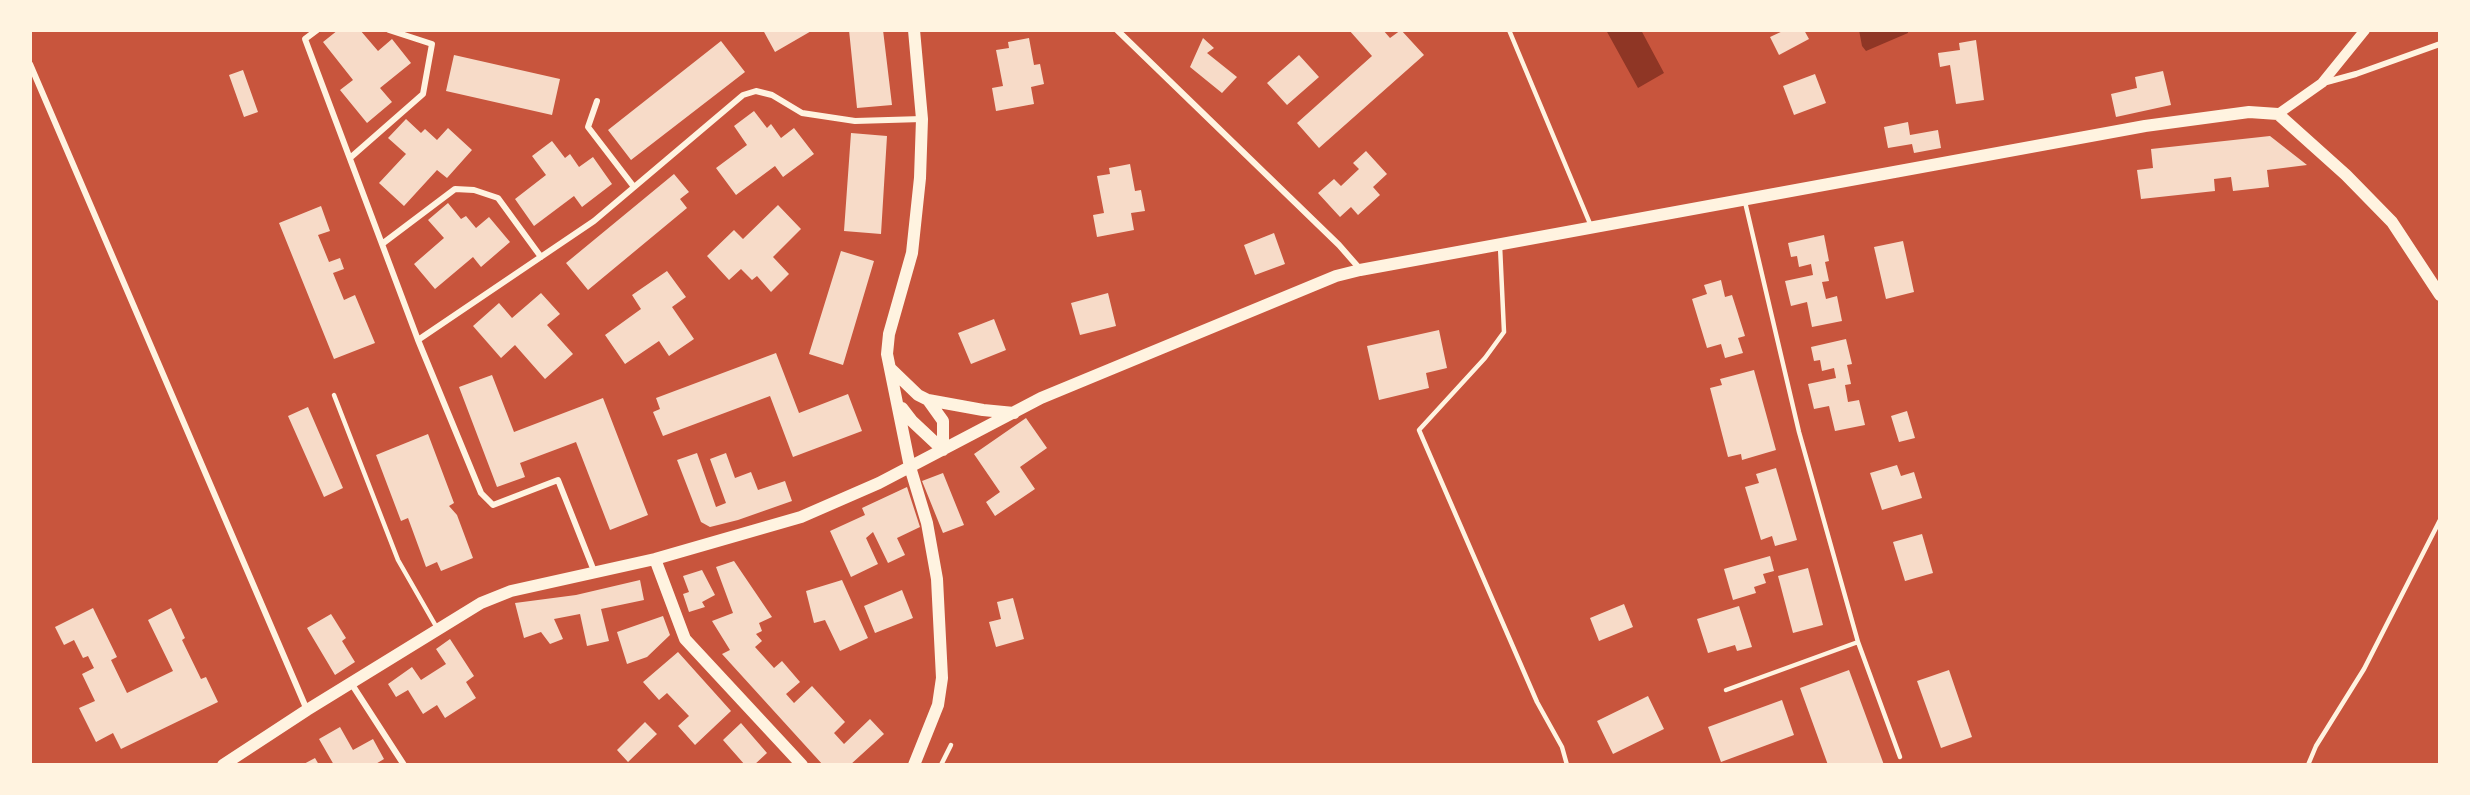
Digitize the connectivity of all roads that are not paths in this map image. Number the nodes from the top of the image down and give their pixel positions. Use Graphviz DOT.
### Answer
graph roads {
  1 [pos="317,30"];
  2 [pos="388,30"];
  3 [pos="914,30"];
  4 [pos="1117,30"];
  5 [pos="1509,30"];
  6 [pos="2365,30"];
  7 [pos="2440,44"];
  8 [pos="30,64"];
  9 [pos="2322,83"];
  10 [pos="597,101"];
  11 [pos="2278,114"];
  12 [pos="922,119"];
  13 [pos="350,158"];
  14 [pos="634,187"];
  15 [pos="1744,199"];
  16 [pos="1591,226"];
  17 [pos="382,244"];
  18 [pos="1500,246"];
  19 [pos="541,257"];
  20 [pos="1360,270"];
  21 [pos="2440,295"];
  22 [pos="418,340"];
  23 [pos="890,368"];
  24 [pos="334,395"];
  25 [pos="928,400"];
  26 [pos="899,404"];
  27 [pos="1014,413"];
  28 [pos="943,450"];
  29 [pos="910,467"];
  30 [pos="2440,520"];
  31 [pos="655,559"];
  32 [pos="594,571"];
  33 [pos="438,629"];
  34 [pos="1858,642"];
  35 [pos="351,683"];
  36 [pos="1726,690"];
  37 [pos="307,710"];
  38 [pos="951,745"];
  39 [pos="1900,757"];
  40 [pos="223,765"];
  41 [pos="404,765"];
  42 [pos="802,765"];
  43 [pos="914,765"];
  44 [pos="942,765"];
  45 [pos="1567,765"];
  46 [pos="2308,765"];
  1 -- 13 [label="street"];
  2 -- 13 [label="street"];
  3 -- 12 [label="main road"];
  4 -- 20 [label="street"];
  5 -- 16 [label="lane"];
  6 -- 9 [label="street"];
  7 -- 9 [label="street"];
  8 -- 37 [label="street"];
  9 -- 11 [label="street"];
  10 -- 14 [label="street"];
  11 -- 15 [label="main road"];
  11 -- 21 [label="main road"];
  12 -- 14 [label="street"];
  12 -- 23 [label="main road"];
  13 -- 17 [label="street"];
  14 -- 19 [label="street"];
  15 -- 16 [label="main road"];
  15 -- 34 [label="lane"];
  16 -- 18 [label="main road"];
  17 -- 19 [label="street"];
  17 -- 22 [label="street"];
  18 -- 20 [label="main road"];
  18 -- 45 [label="lane"];
  19 -- 22 [label="street"];
  20 -- 27 [label="main road"];
  22 -- 32 [label="street"];
  23 -- 25 [label="main road"];
  23 -- 26 [label="main road"];
  24 -- 33 [label="lane"];
  25 -- 27 [label="main road"];
  25 -- 28 [label="main road"];
  26 -- 28 [label="main road"];
  26 -- 29 [label="main road"];
  27 -- 28 [label="main road"];
  28 -- 29 [label="main road"];
  29 -- 31 [label="main road"];
  29 -- 43 [label="main road"];
  30 -- 46 [label="lane"];
  31 -- 32 [label="main road"];
  31 -- 42 [label="main road"];
  32 -- 33 [label="main road"];
  33 -- 35 [label="main road"];
  34 -- 36 [label="lane"];
  34 -- 39 [label="lane"];
  35 -- 37 [label="main road"];
  35 -- 41 [label="street"];
  37 -- 40 [label="main road"];
  38 -- 44 [label="lane"];
}
